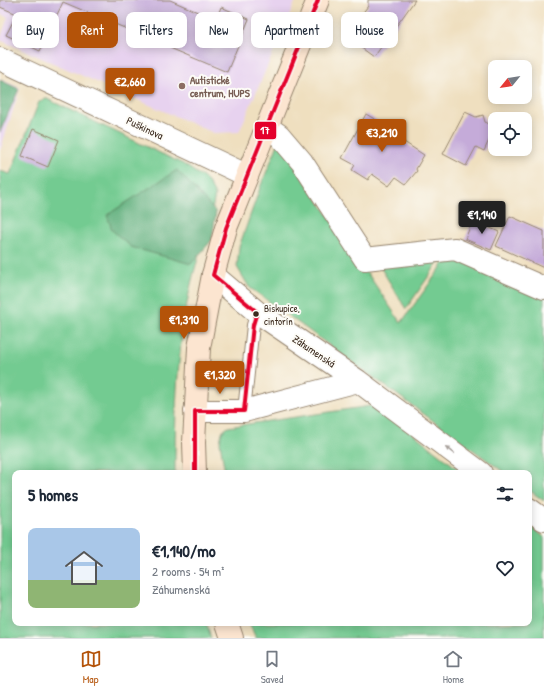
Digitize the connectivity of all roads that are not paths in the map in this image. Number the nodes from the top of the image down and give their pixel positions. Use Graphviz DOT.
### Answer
graph roads {
  1 [pos="318,0"];
  2 [pos="0,59"];
  3 [pos="267,127"];
  4 [pos="246,176"];
  5 [pos="213,275"];
  6 [pos="544,288"];
  7 [pos="256,312"];
  8 [pos="358,381"];
  9 [pos="195,411"];
  10 [pos="244,412"];
  11 [pos="194,470"];
  12 [pos="477,470"];
  13 [pos="532,511"];
  14 [pos="544,520"];
  15 [pos="228,626"];
  16 [pos="232,638"];
  1 -- 3 [label="street"];
  2 -- 4 [label="street, Puškinova"];
  3 -- 4 [label="street"];
  3 -- 6 [label="street"];
  4 -- 5 [label="street"];
  5 -- 7 [label="street, Záhumenská"];
  5 -- 9 [label="street"];
  7 -- 8 [label="street, Záhumenská"];
  7 -- 10 [label="lane"];
  8 -- 10 [label="street"];
  12 -- 8 [label="street, Záhumenská, one-way"];
  9 -- 10 [label="street"];
  9 -- 11 [label="street"];
  13 -- 14 [label="street"];
  15 -- 16 [label="street"];
}
